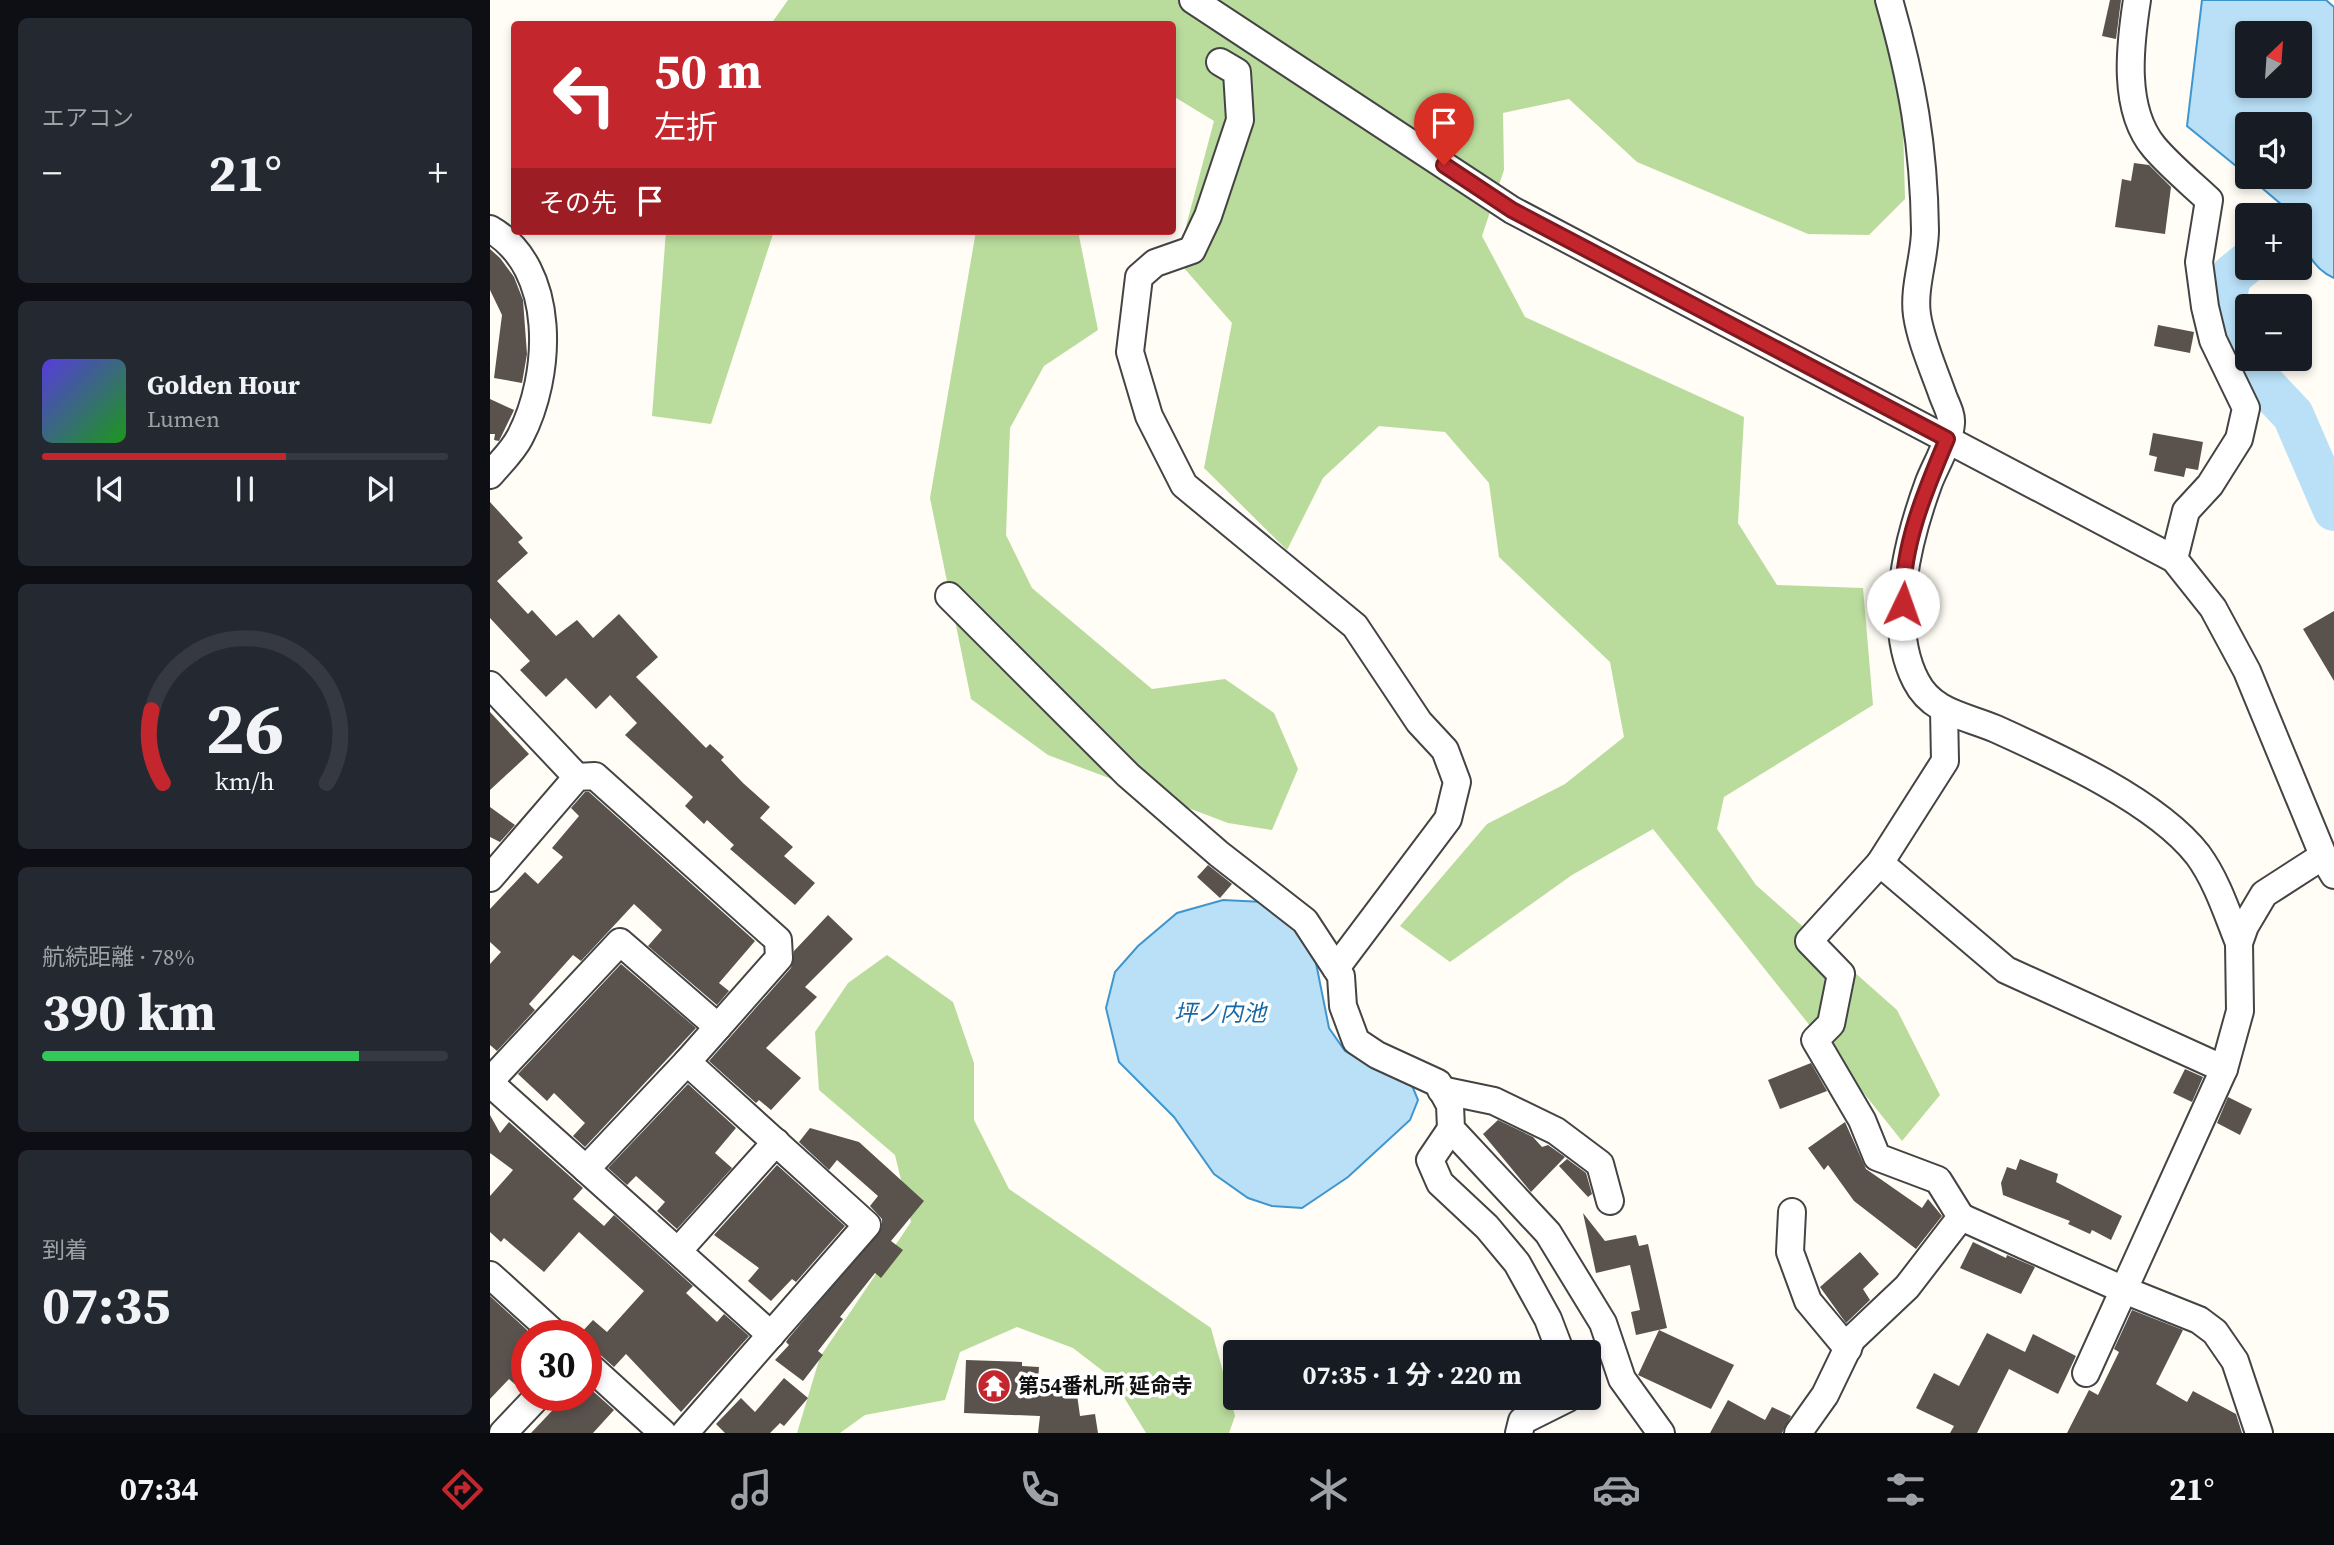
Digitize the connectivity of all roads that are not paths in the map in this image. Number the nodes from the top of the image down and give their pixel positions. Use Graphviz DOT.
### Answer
graph roads {
  1 [pos="1193,0"];
  2 [pos="1889,0"];
  3 [pos="2137,0"];
  4 [pos="1220,62"];
  5 [pos="490,229"];
  6 [pos="1947,439"];
  7 [pos="490,475"];
  8 [pos="2174,559"];
  9 [pos="949,596"];
  10 [pos="490,685"];
  11 [pos="1944,710"];
  12 [pos="577,777"];
  13 [pos="1880,863"];
  14 [pos="2329,865"];
  15 [pos="490,878"];
  16 [pos="2239,943"];
  17 [pos="1336,968"];
  18 [pos="718,1027"];
  19 [pos="687,1062"];
  20 [pos="2224,1069"];
  21 [pos="490,1082"];
  22 [pos="1441,1090"];
  23 [pos="1451,1129"];
  24 [pos="776,1142"];
  25 [pos="586,1170"];
  26 [pos="1610,1201"];
  27 [pos="1792,1212"];
  28 [pos="1961,1217"];
  29 [pos="678,1251"];
  30 [pos="490,1275"];
  31 [pos="2124,1290"];
  32 [pos="540,1320"];
  33 [pos="771,1335"];
  34 [pos="1556,1340"];
  35 [pos="1848,1349"];
  36 [pos="2086,1373"];
  37 [pos="602,1378"];
  38 [pos="1544,1410"];
  39 [pos="524,1411"];
  40 [pos="503,1433"];
  41 [pos="663,1433"];
  42 [pos="685,1433"];
  43 [pos="1519,1433"];
  44 [pos="1661,1433"];
  45 [pos="1798,1433"];
  46 [pos="2259,1433"];
  1 -- 6 [label="street"];
  2 -- 6 [label="street"];
  3 -- 8 [label="street"];
  4 -- 17 [label="street"];
  5 -- 7 [label="street"];
  6 -- 8 [label="street"];
  6 -- 11 [label="street"];
  8 -- 14 [label="street"];
  9 -- 17 [label="street"];
  10 -- 12 [label="street"];
  11 -- 13 [label="street"];
  11 -- 16 [label="street"];
  12 -- 15 [label="street"];
  12 -- 18 [label="street"];
  13 -- 20 [label="street"];
  13 -- 28 [label="street"];
  14 -- 16 [label="street"];
  16 -- 20 [label="street"];
  17 -- 22 [label="street"];
  18 -- 19 [label="street"];
  18 -- 21 [label="street"];
  19 -- 24 [label="street"];
  19 -- 25 [label="street"];
  20 -- 31 [label="street"];
  21 -- 25 [label="street"];
  22 -- 23 [label="street"];
  22 -- 26 [label="street"];
  23 -- 34 [label="street"];
  23 -- 44 [label="street"];
  24 -- 29 [label="street"];
  24 -- 33 [label="street"];
  25 -- 29 [label="street"];
  27 -- 35 [label="street"];
  28 -- 31 [label="street"];
  28 -- 35 [label="street"];
  29 -- 33 [label="street"];
  30 -- 32 [label="street"];
  31 -- 36 [label="street"];
  31 -- 46 [label="street"];
  33 -- 42 [label="street"];
  35 -- 45 [label="street"];
  37 -- 41 [label="street"];
  38 -- 43 [label="street"];
  39 -- 40 [label="street"];
}
